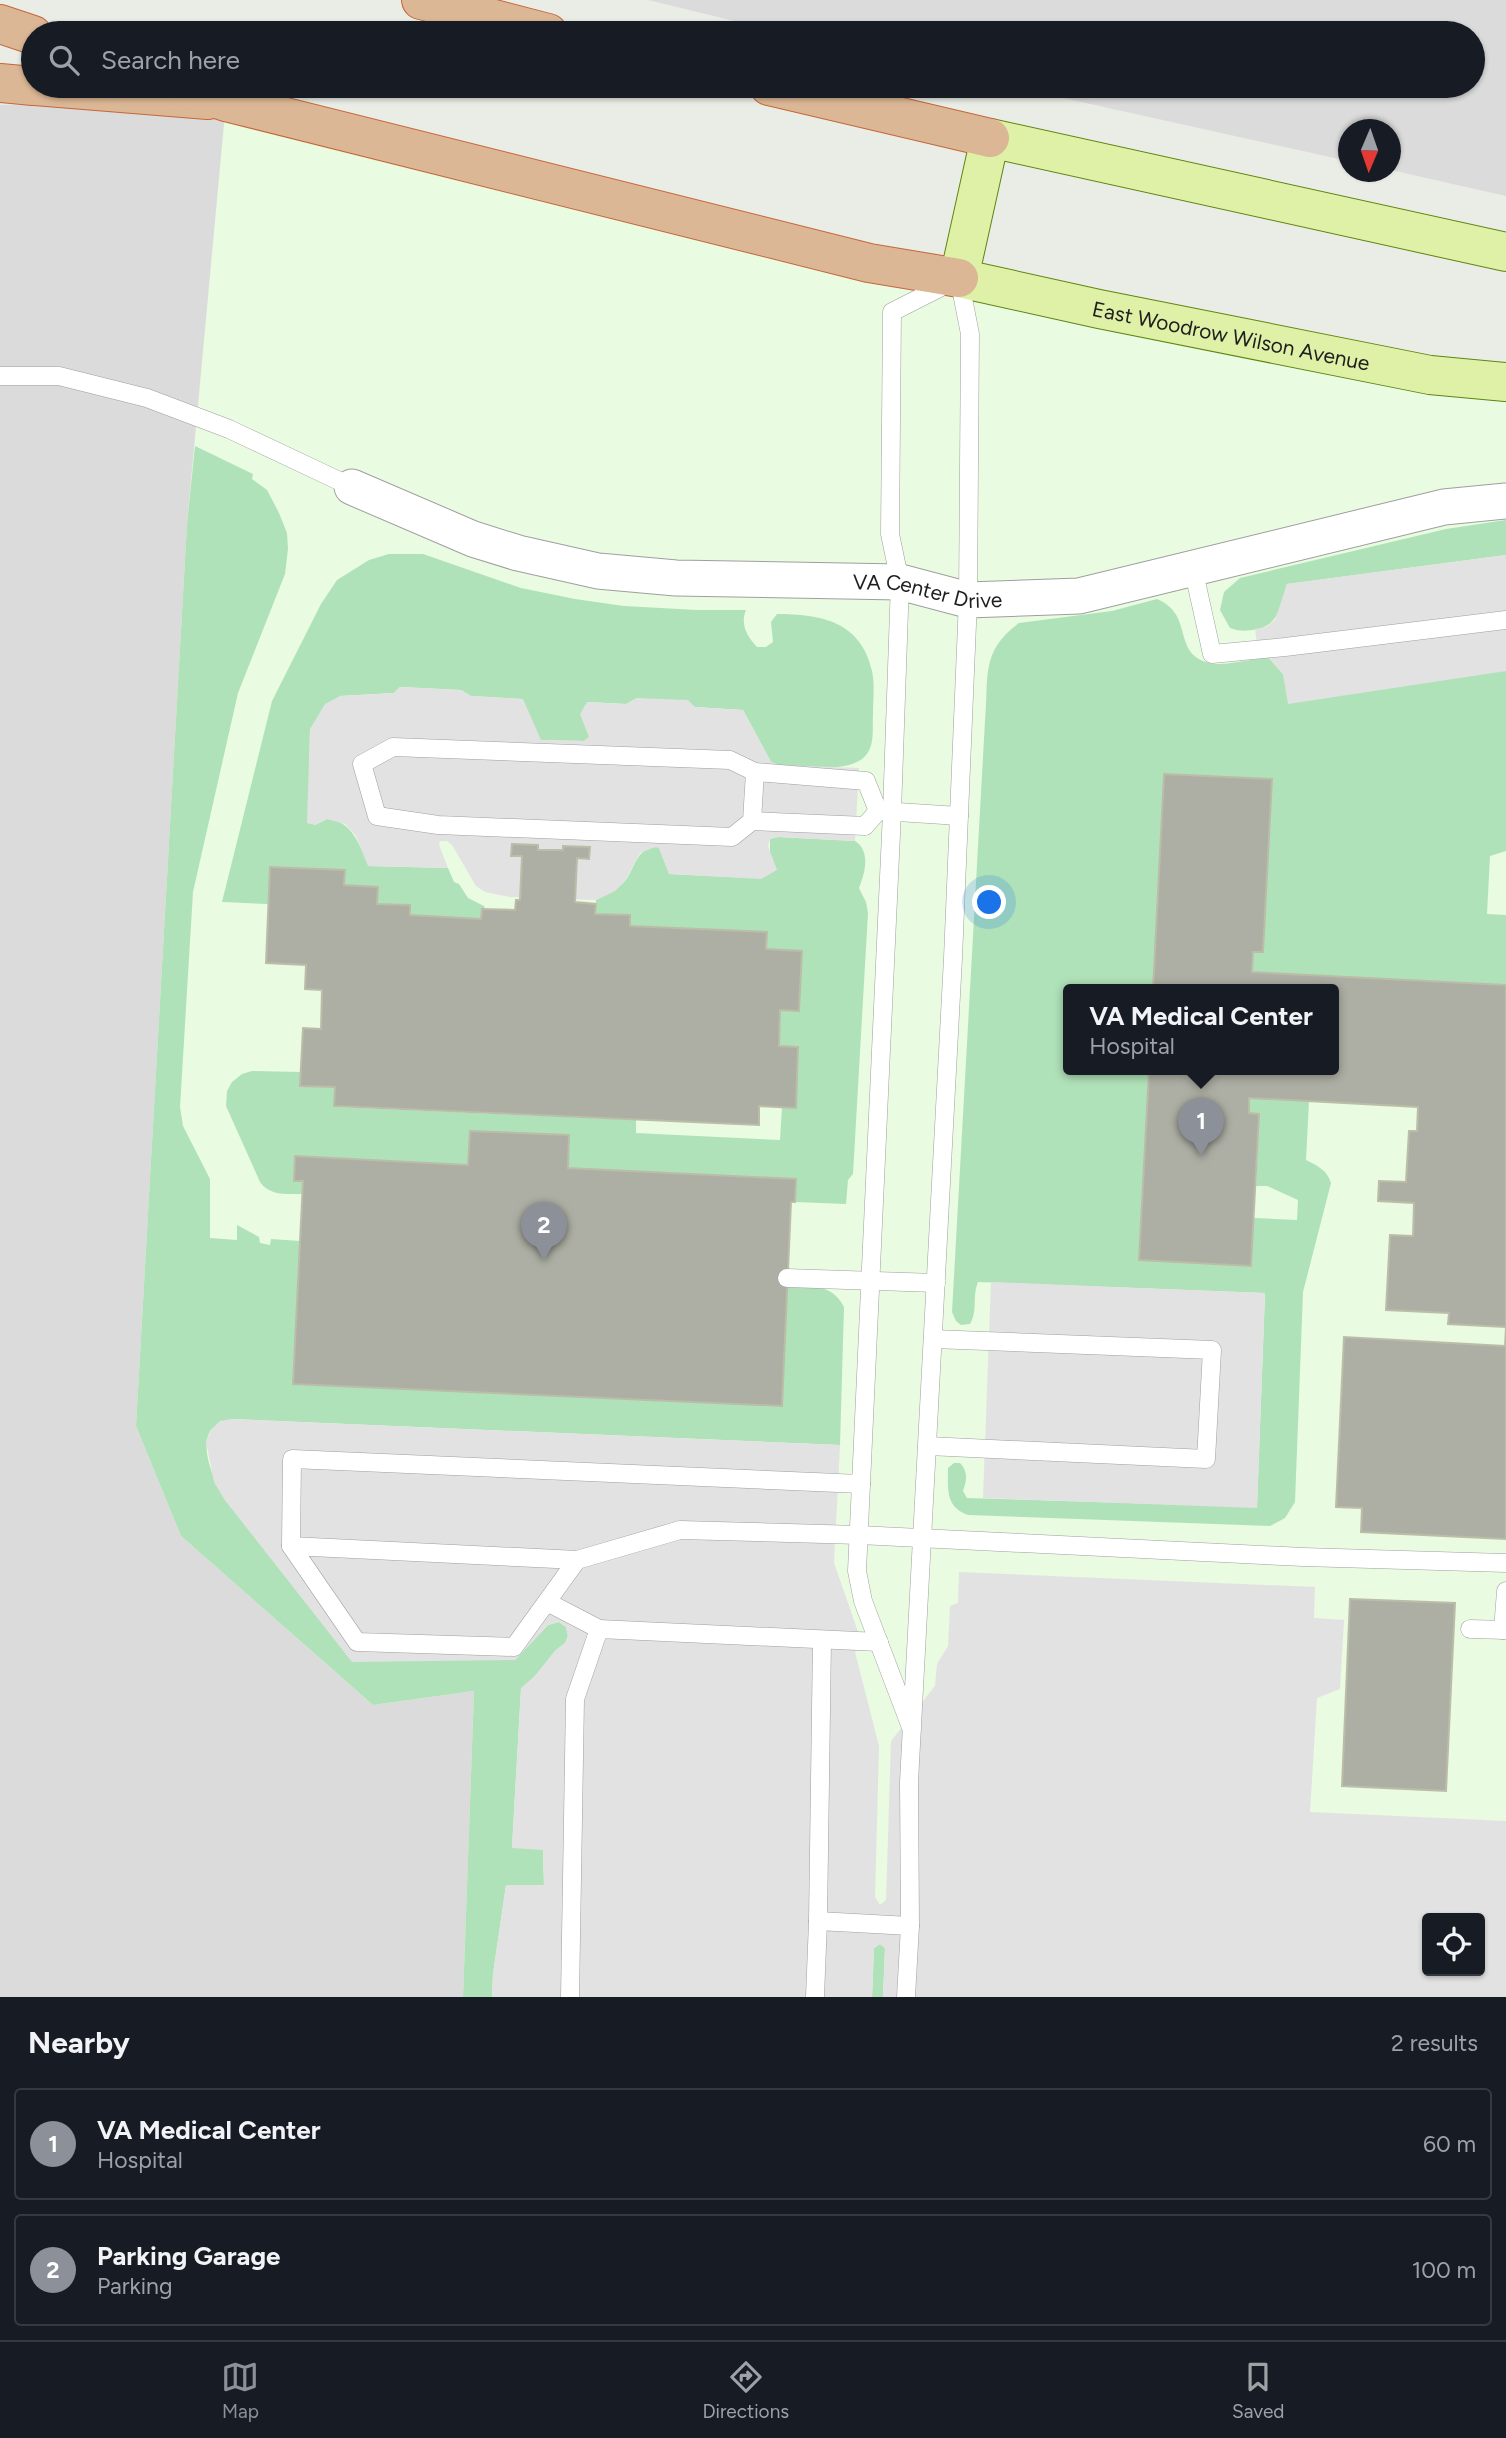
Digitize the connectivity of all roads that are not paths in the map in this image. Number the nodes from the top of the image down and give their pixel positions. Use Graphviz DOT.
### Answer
graph roads {
  1 [pos="421,0"];
  2 [pos="502,21"];
  3 [pos="0,24"];
  4 [pos="21,31"];
  5 [pos="0,83"];
  6 [pos="21,85"];
  7 [pos="178,98"];
  8 [pos="214,98"];
  9 [pos="820,98"];
  10 [pos="226,102"];
  11 [pos="990,138"];
  12 [pos="1506,252"];
  13 [pos="959,278"];
  14 [pos="0,376"];
  15 [pos="1506,382"];
  16 [pos="352,487"];
  17 [pos="1506,501"];
  18 [pos="1194,568"];
  19 [pos="900,582"];
  20 [pos="968,600"];
  21 [pos="1506,620"];
  22 [pos="755,772"];
  23 [pos="885,811"];
  24 [pos="959,816"];
  25 [pos="752,821"];
  26 [pos="788,1278"];
  27 [pos="871,1280"];
  28 [pos="936,1283"];
  29 [pos="933,1339"];
  30 [pos="928,1446"];
  31 [pos="862,1484"];
  32 [pos="859,1535"];
  33 [pos="923,1539"];
  34 [pos="291,1546"];
  35 [pos="578,1560"];
  36 [pos="1506,1563"];
  37 [pos="1506,1591"];
  38 [pos="547,1602"];
  39 [pos="598,1629"];
  40 [pos="1470,1629"];
  41 [pos="1505,1630"];
  42 [pos="822,1640"];
  43 [pos="879,1642"];
  44 [pos="912,1730"];
  45 [pos="818,1921"];
  46 [pos="909,1926"];
  47 [pos="570,1997"];
  48 [pos="815,1997"];
  49 [pos="906,1997"];
  1 -- 2 [label="highway"];
  3 -- 4 [label="highway"];
  5 -- 6 [label="highway"];
  7 -- 10 [label="highway"];
  8 -- 10 [label="highway"];
  9 -- 11 [label="highway"];
  10 -- 13 [label="highway"];
  11 -- 12 [label="main road"];
  11 -- 13 [label="main road"];
  13 -- 15 [label="main road, East Woodrow Wilson Avenue"];
  13 -- 19 [label="lane"];
  13 -- 20 [label="lane"];
  14 -- 16 [label="lane"];
  16 -- 19 [label="street, VA Center Drive"];
  17 -- 18 [label="street, VA Center Drive"];
  18 -- 20 [label="street, VA Center Drive"];
  18 -- 21 [label="lane"];
  19 -- 20 [label="street, VA Center Drive"];
  19 -- 23 [label="lane"];
  20 -- 24 [label="lane"];
  22 -- 23 [label="lane"];
  22 -- 25 [label="lane"];
  22 -- 25 [label="lane"];
  23 -- 24 [label="lane"];
  23 -- 25 [label="lane"];
  23 -- 27 [label="lane"];
  24 -- 28 [label="lane"];
  26 -- 27 [label="lane"];
  27 -- 28 [label="lane"];
  27 -- 31 [label="lane"];
  28 -- 29 [label="lane"];
  29 -- 30 [label="lane"];
  29 -- 30 [label="lane"];
  30 -- 33 [label="lane"];
  31 -- 32 [label="lane"];
  31 -- 34 [label="lane"];
  32 -- 33 [label="lane"];
  32 -- 35 [label="lane"];
  32 -- 43 [label="lane"];
  33 -- 36 [label="lane"];
  33 -- 44 [label="lane"];
  34 -- 35 [label="lane"];
  34 -- 38 [label="lane"];
  35 -- 38 [label="lane"];
  37 -- 41 [label="lane"];
  38 -- 39 [label="lane"];
  39 -- 42 [label="lane"];
  39 -- 47 [label="lane"];
  40 -- 41 [label="lane"];
  42 -- 43 [label="lane"];
  42 -- 45 [label="lane"];
  43 -- 44 [label="lane"];
  44 -- 46 [label="lane"];
  45 -- 46 [label="lane"];
  45 -- 48 [label="lane"];
  46 -- 49 [label="lane"];
}
